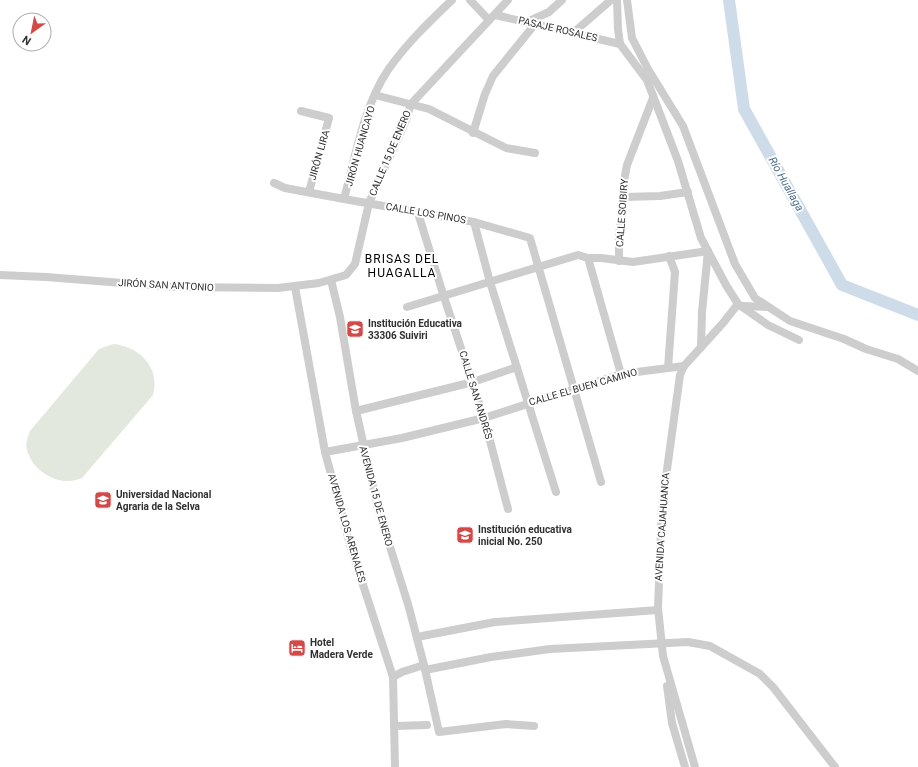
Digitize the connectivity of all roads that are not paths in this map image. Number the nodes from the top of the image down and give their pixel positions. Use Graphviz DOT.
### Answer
graph roads {
  1 [pos="452,0"];
  2 [pos="470,0"];
  3 [pos="508,0"];
  4 [pos="562,0"];
  5 [pos="611,0"];
  6 [pos="617,0"];
  7 [pos="627,0"];
  8 [pos="492,18"];
  9 [pos="527,22"];
  10 [pos="535,24"];
  11 [pos="573,33"];
  12 [pos="620,44"];
  13 [pos="375,95"];
  14 [pos="653,98"];
  15 [pos="410,104"];
  16 [pos="301,111"];
  17 [pos="473,133"];
  18 [pos="535,153"];
  19 [pos="274,183"];
  20 [pos="309,192"];
  21 [pos="688,192"];
  22 [pos="624,197"];
  23 [pos="344,199"];
  24 [pos="369,203"];
  25 [pos="418,213"];
  26 [pos="474,222"];
  27 [pos="708,251"];
  28 [pos="669,256"];
  29 [pos="588,258"];
  30 [pos="619,261"];
  31 [pos="539,267"];
  32 [pos="0,275"];
  33 [pos="331,280"];
  34 [pos="490,282"];
  35 [pos="296,287"];
  36 [pos="444,297"];
  37 [pos="739,305"];
  38 [pos="407,307"];
  39 [pos="769,307"];
  40 [pos="799,340"];
  41 [pos="701,347"];
  42 [pos="684,366"];
  43 [pos="517,367"];
  44 [pos="668,368"];
  45 [pos="918,371"];
  46 [pos="621,374"];
  47 [pos="473,382"];
  48 [pos="575,388"];
  49 [pos="528,403"];
  50 [pos="356,410"];
  51 [pos="484,418"];
  52 [pos="363,445"];
  53 [pos="325,452"];
  54 [pos="602,482"];
  55 [pos="556,492"];
  56 [pos="508,509"];
  57 [pos="658,610"];
  58 [pos="417,637"];
  59 [pos="661,643"];
  60 [pos="425,668"];
  61 [pos="666,669"];
  62 [pos="394,677"];
  63 [pos="427,725"];
  64 [pos="394,726"];
  65 [pos="534,726"];
  66 [pos="395,767"];
  67 [pos="685,767"];
  68 [pos="695,767"];
  69 [pos="835,767"];
  1 -- 13 [label="street, JIRÓN HUANCAYO"];
  2 -- 8 [label="street"];
  3 -- 8 [label="street, CALLE 15 DE ENERO"];
  4 -- 9 [label="street"];
  5 -- 11 [label="street"];
  6 -- 12 [label="street"];
  7 -- 39 [label="street"];
  8 -- 9 [label="street, PASAJE ROSALES"];
  8 -- 15 [label="street, CALLE 15 DE ENERO"];
  9 -- 10 [label="street, PASAJE ROSALES"];
  10 -- 11 [label="street, PASAJE ROSALES"];
  10 -- 17 [label="street"];
  11 -- 12 [label="street, PASAJE ROSALES"];
  12 -- 14 [label="street"];
  13 -- 15 [label="street"];
  13 -- 23 [label="street, JIRÓN HUANCAYO"];
  14 -- 21 [label="street"];
  14 -- 22 [label="street, CALLE SOIBIRY"];
  15 -- 17 [label="street"];
  15 -- 24 [label="street, CALLE 15 DE ENERO"];
  16 -- 20 [label="street, JIRÓN LIRA"];
  17 -- 18 [label="street"];
  19 -- 20 [label="street, CALLE LOS PINOS"];
  20 -- 23 [label="street, CALLE LOS PINOS"];
  21 -- 22 [label="street"];
  21 -- 27 [label="street"];
  22 -- 30 [label="street, CALLE SOIBIRY"];
  23 -- 24 [label="street, CALLE LOS PINOS"];
  24 -- 25 [label="street, CALLE LOS PINOS"];
  24 -- 33 [label="street, CALLE 15 DE ENERO"];
  25 -- 26 [label="street, CALLE LOS PINOS"];
  25 -- 36 [label="street, CALLE SAN ANDRÉS"];
  26 -- 31 [label="street, CALLE LOS PINOS"];
  26 -- 34 [label="street"];
  27 -- 28 [label="street"];
  27 -- 37 [label="street"];
  27 -- 41 [label="street"];
  28 -- 30 [label="street"];
  28 -- 44 [label="street"];
  29 -- 30 [label="street"];
  29 -- 31 [label="street"];
  29 -- 46 [label="street"];
  31 -- 34 [label="street"];
  31 -- 48 [label="street"];
  32 -- 35 [label="street, JIRÓN SAN ANTONIO"];
  33 -- 35 [label="street, JIRÓN SAN ANTONIO"];
  33 -- 50 [label="street, AVENIDA 15 DE ENERO"];
  34 -- 36 [label="street"];
  34 -- 43 [label="street"];
  35 -- 53 [label="street, AVENIDA LOS ARENALES"];
  36 -- 38 [label="street"];
  36 -- 47 [label="street, CALLE SAN ANDRÉS"];
  37 -- 39 [label="street"];
  37 -- 40 [label="street"];
  37 -- 41 [label="street, AVENIDA CAJAHUANCA"];
  39 -- 45 [label="street"];
  41 -- 42 [label="street, AVENIDA CAJAHUANCA"];
  42 -- 44 [label="street, CALLE EL BUEN CAMINO"];
  42 -- 57 [label="street, AVENIDA CAJAHUANCA"];
  43 -- 47 [label="street"];
  43 -- 49 [label="street"];
  44 -- 46 [label="street, CALLE EL BUEN CAMINO"];
  46 -- 48 [label="street, CALLE EL BUEN CAMINO"];
  47 -- 50 [label="street"];
  47 -- 51 [label="street, CALLE SAN ANDRÉS"];
  48 -- 49 [label="street, CALLE EL BUEN CAMINO"];
  48 -- 54 [label="street"];
  49 -- 51 [label="street, CALLE EL BUEN CAMINO"];
  49 -- 55 [label="street"];
  50 -- 52 [label="street, AVENIDA 15 DE ENERO"];
  51 -- 52 [label="street, CALLE EL BUEN CAMINO"];
  51 -- 56 [label="street, CALLE SAN ANDRÉS"];
  52 -- 53 [label="street, CALLE EL BUEN CAMINO"];
  52 -- 58 [label="street, AVENIDA 15 DE ENERO"];
  53 -- 62 [label="street, AVENIDA LOS ARENALES"];
  57 -- 58 [label="street"];
  57 -- 59 [label="street, AVENIDA CAJAHUANCA"];
  58 -- 60 [label="street, AVENIDA 15 DE ENERO"];
  59 -- 60 [label="street"];
  59 -- 61 [label="street, AVENIDA CAJAHUANCA"];
  59 -- 69 [label="street"];
  60 -- 62 [label="street"];
  60 -- 65 [label="street, AVENIDA 15 DE ENERO"];
  61 -- 67 [label="street"];
  61 -- 68 [label="street, AVENIDA CAJAHUANCA"];
  62 -- 64 [label="street, AVENIDA LOS ARENALES"];
  63 -- 64 [label="street"];
  64 -- 66 [label="street, AVENIDA LOS ARENALES"];
}
